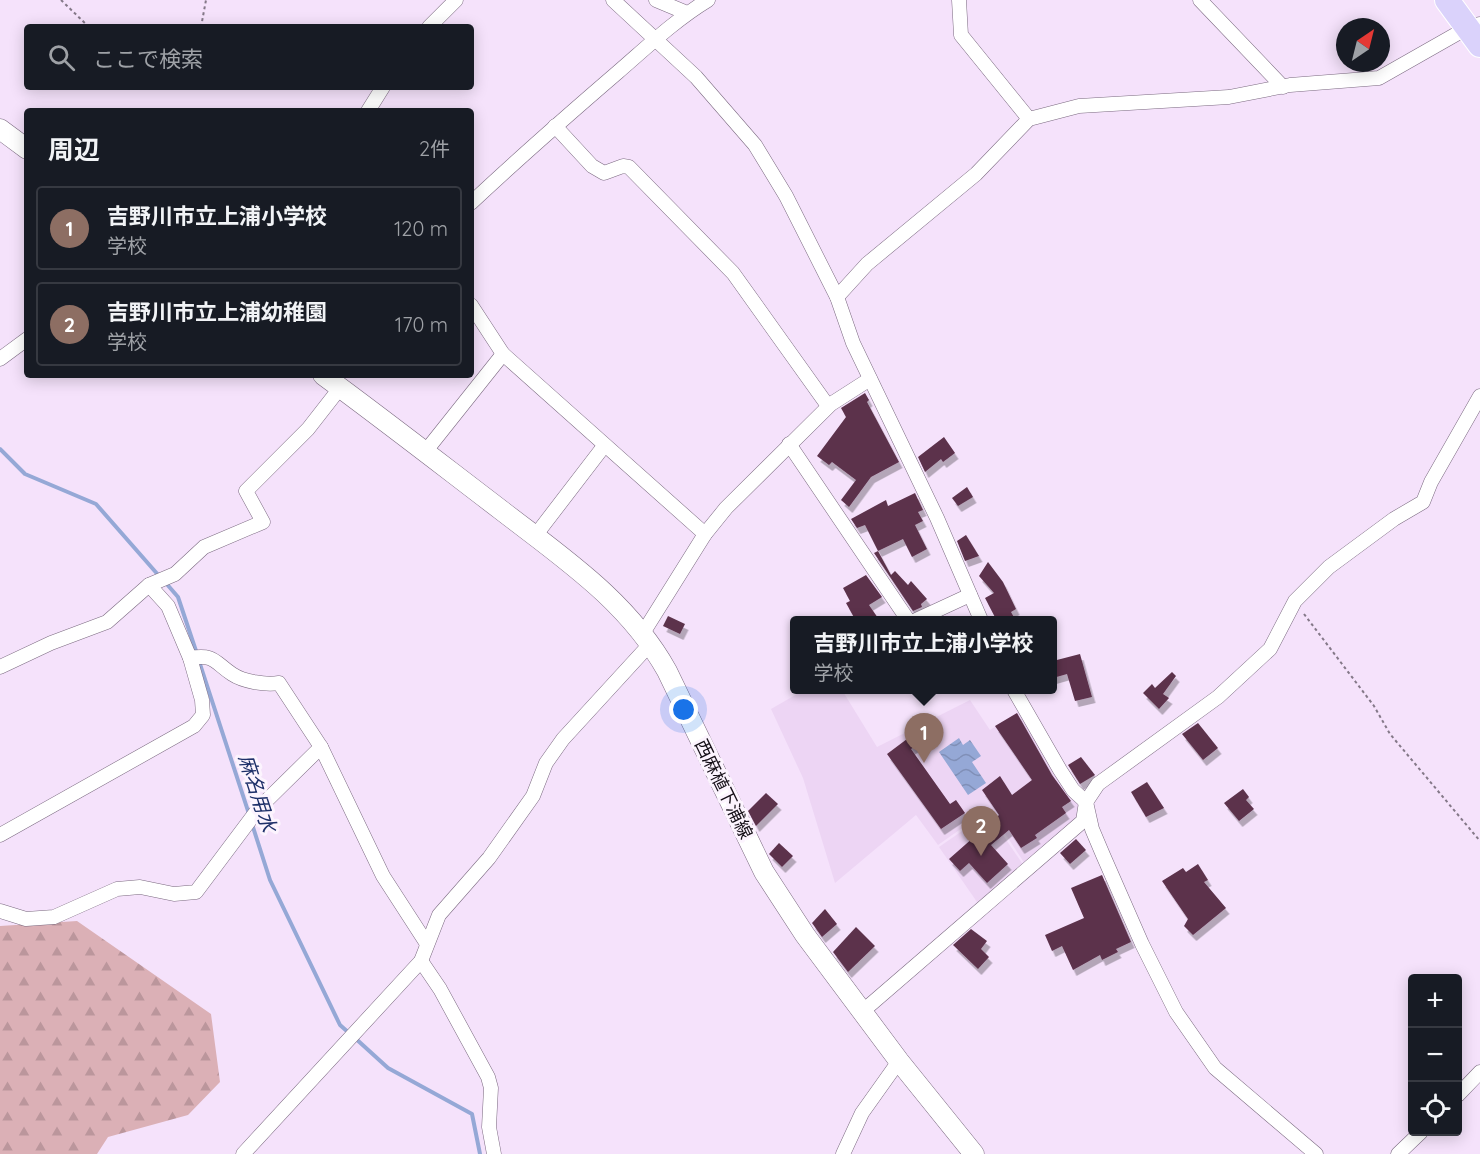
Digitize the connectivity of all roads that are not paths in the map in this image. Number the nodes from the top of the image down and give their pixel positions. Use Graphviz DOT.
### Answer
graph roads {
  1 [pos="456,0"];
  2 [pos="613,0"];
  3 [pos="656,0"];
  4 [pos="677,0"];
  5 [pos="708,0"];
  6 [pos="959,0"];
  7 [pos="1200,0"];
  8 [pos="687,13"];
  9 [pos="1460,15"];
  10 [pos="432,24"];
  11 [pos="657,38"];
  12 [pos="1283,87"];
  13 [pos="381,90"];
  14 [pos="370,108"];
  15 [pos="1029,119"];
  16 [pos="555,126"];
  17 [pos="0,129"];
  18 [pos="24,147"];
  19 [pos="474,200"];
  20 [pos="837,297"];
  21 [pos="474,310"];
  22 [pos="24,341"];
  23 [pos="503,354"];
  24 [pos="0,359"];
  25 [pos="327,378"];
  26 [pos="870,379"];
  27 [pos="340,388"];
  28 [pos="1480,396"];
  29 [pos="828,406"];
  30 [pos="789,444"];
  31 [pos="604,446"];
  32 [pos="425,452"];
  33 [pos="705,534"];
  34 [pos="535,536"];
  35 [pos="149,585"];
  36 [pos="970,595"];
  37 [pos="905,616"];
  38 [pos="926,616"];
  39 [pos="979,616"];
  40 [pos="647,638"];
  41 [pos="190,658"];
  42 [pos="0,667"];
  43 [pos="1016,694"];
  44 [pos="321,747"];
  45 [pos="1086,802"];
  46 [pos="0,835"];
  47 [pos="0,910"];
  48 [pos="428,944"];
  49 [pos="421,961"];
  50 [pos="863,1011"];
  51 [pos="898,1060"];
  52 [pos="1480,1072"];
  53 [pos="1462,1091"];
  54 [pos="1416,1136"];
  55 [pos="243,1154"];
  56 [pos="495,1154"];
  57 [pos="843,1154"];
  58 [pos="974,1154"];
  59 [pos="1316,1154"];
  60 [pos="1398,1154"];
  1 -- 10 [label="street"];
  2 -- 11 [label="street"];
  3 -- 8 [label="street"];
  4 -- 8 [label="street"];
  5 -- 8 [label="street"];
  6 -- 15 [label="street"];
  7 -- 12 [label="street"];
  8 -- 11 [label="street"];
  9 -- 12 [label="street"];
  11 -- 16 [label="street"];
  11 -- 20 [label="street"];
  12 -- 15 [label="street"];
  13 -- 14 [label="street"];
  15 -- 20 [label="street"];
  16 -- 19 [label="street"];
  16 -- 29 [label="street"];
  17 -- 18 [label="main road"];
  20 -- 26 [label="street"];
  21 -- 23 [label="street"];
  22 -- 24 [label="street"];
  23 -- 31 [label="street"];
  23 -- 32 [label="street"];
  25 -- 27 [label="main road, 西麻植下浦線"];
  26 -- 29 [label="street"];
  26 -- 36 [label="street"];
  27 -- 32 [label="main road, 西麻植下浦線"];
  27 -- 35 [label="street"];
  28 -- 45 [label="street"];
  29 -- 30 [label="street"];
  30 -- 33 [label="street"];
  30 -- 37 [label="street"];
  31 -- 33 [label="street"];
  31 -- 34 [label="street"];
  32 -- 34 [label="main road, 西麻植下浦線"];
  33 -- 40 [label="street"];
  34 -- 40 [label="main road, 西麻植下浦線"];
  35 -- 41 [label="street"];
  35 -- 42 [label="street"];
  36 -- 38 [label="street"];
  36 -- 39 [label="street"];
  40 -- 48 [label="street"];
  40 -- 50 [label="main road, 西麻植下浦線"];
  41 -- 44 [label="street"];
  41 -- 46 [label="street"];
  43 -- 45 [label="street"];
  44 -- 47 [label="street"];
  44 -- 48 [label="street"];
  45 -- 50 [label="street"];
  45 -- 59 [label="street"];
  48 -- 49 [label="street"];
  49 -- 55 [label="street"];
  49 -- 56 [label="street"];
  50 -- 51 [label="main road, 西麻植下浦線"];
  51 -- 57 [label="street"];
  51 -- 58 [label="main road, 西麻植下浦線"];
  52 -- 53 [label="street"];
  54 -- 60 [label="street"];
}
